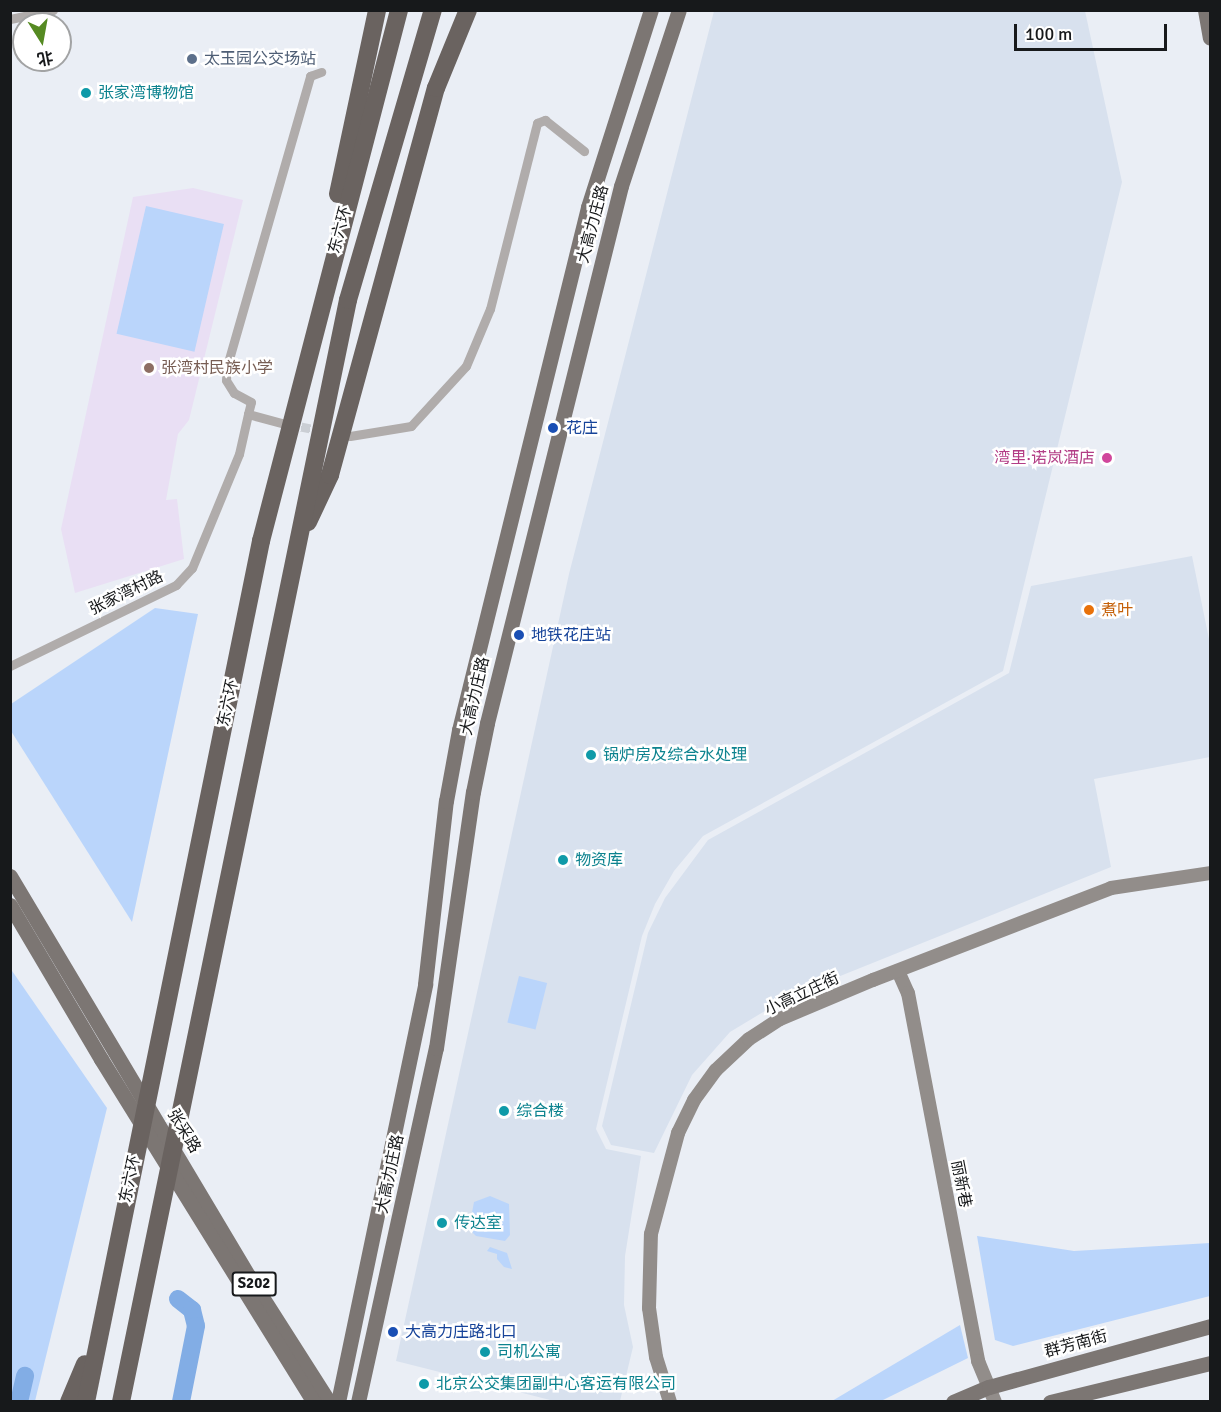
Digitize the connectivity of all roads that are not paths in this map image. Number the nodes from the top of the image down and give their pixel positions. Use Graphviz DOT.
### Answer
graph roads {
  1 [pos="53,10"];
  2 [pos="377,10"];
  3 [pos="399,10"];
  4 [pos="433,10"];
  5 [pos="468,10"];
  6 [pos="651,10"];
  7 [pos="679,10"];
  8 [pos="1205,10"];
  9 [pos="10,19"];
  10 [pos="1210,38"];
  11 [pos="321,72"];
  12 [pos="584,151"];
  13 [pos="295,399"];
  14 [pos="248,414"];
  15 [pos="282,423"];
  16 [pos="350,436"];
  17 [pos="294,550"];
  18 [pos="10,666"];
  19 [pos="1210,873"];
  20 [pos="10,876"];
  21 [pos="10,905"];
  22 [pos="897,971"];
  23 [pos="1210,1326"];
  24 [pos="98,1335"];
  25 [pos="348,1347"];
  26 [pos="371,1350"];
  27 [pos="1210,1363"];
  28 [pos="989,1387"];
  29 [pos="69,1401"];
  30 [pos="86,1401"];
  31 [pos="121,1401"];
  32 [pos="314,1401"];
  33 [pos="329,1401"];
  34 [pos="338,1401"];
  35 [pos="358,1401"];
  36 [pos="670,1401"];
  37 [pos="953,1401"];
  38 [pos="995,1401"];
  39 [pos="1050,1401"];
  1 -- 9 [label="street"];
  2 -- 13 [label="highway"];
  3 -- 13 [label="highway, 东六环"];
  4 -- 17 [label="highway, 东六环"];
  5 -- 17 [label="highway"];
  6 -- 25 [label="main road, 大高力庄路"];
  7 -- 26 [label="main road, 大高力庄路"];
  8 -- 10 [label="main road"];
  11 -- 14 [label="street"];
  12 -- 16 [label="street"];
  13 -- 24 [label="highway, 东六环"];
  14 -- 15 [label="street"];
  14 -- 18 [label="street, 张家湾村路"];
  17 -- 31 [label="highway, 东六环"];
  19 -- 22 [label="street, 小高立庄街"];
  20 -- 33 [label="main road, 张采路 / S202"];
  21 -- 32 [label="main road, 张采路 / S202"];
  22 -- 28 [label="street, 丽新巷"];
  22 -- 36 [label="street, 小高立庄街"];
  23 -- 28 [label="main road, 群芳南街"];
  24 -- 29 [label="highway"];
  24 -- 30 [label="highway, 东六环"];
  25 -- 26 [label="main road"];
  25 -- 34 [label="main road, 大高力庄路"];
  26 -- 35 [label="main road, 大高力庄路"];
  27 -- 39 [label="main road"];
  28 -- 37 [label="main road, 群芳南街"];
  28 -- 38 [label="street, 丽新巷"];
}
